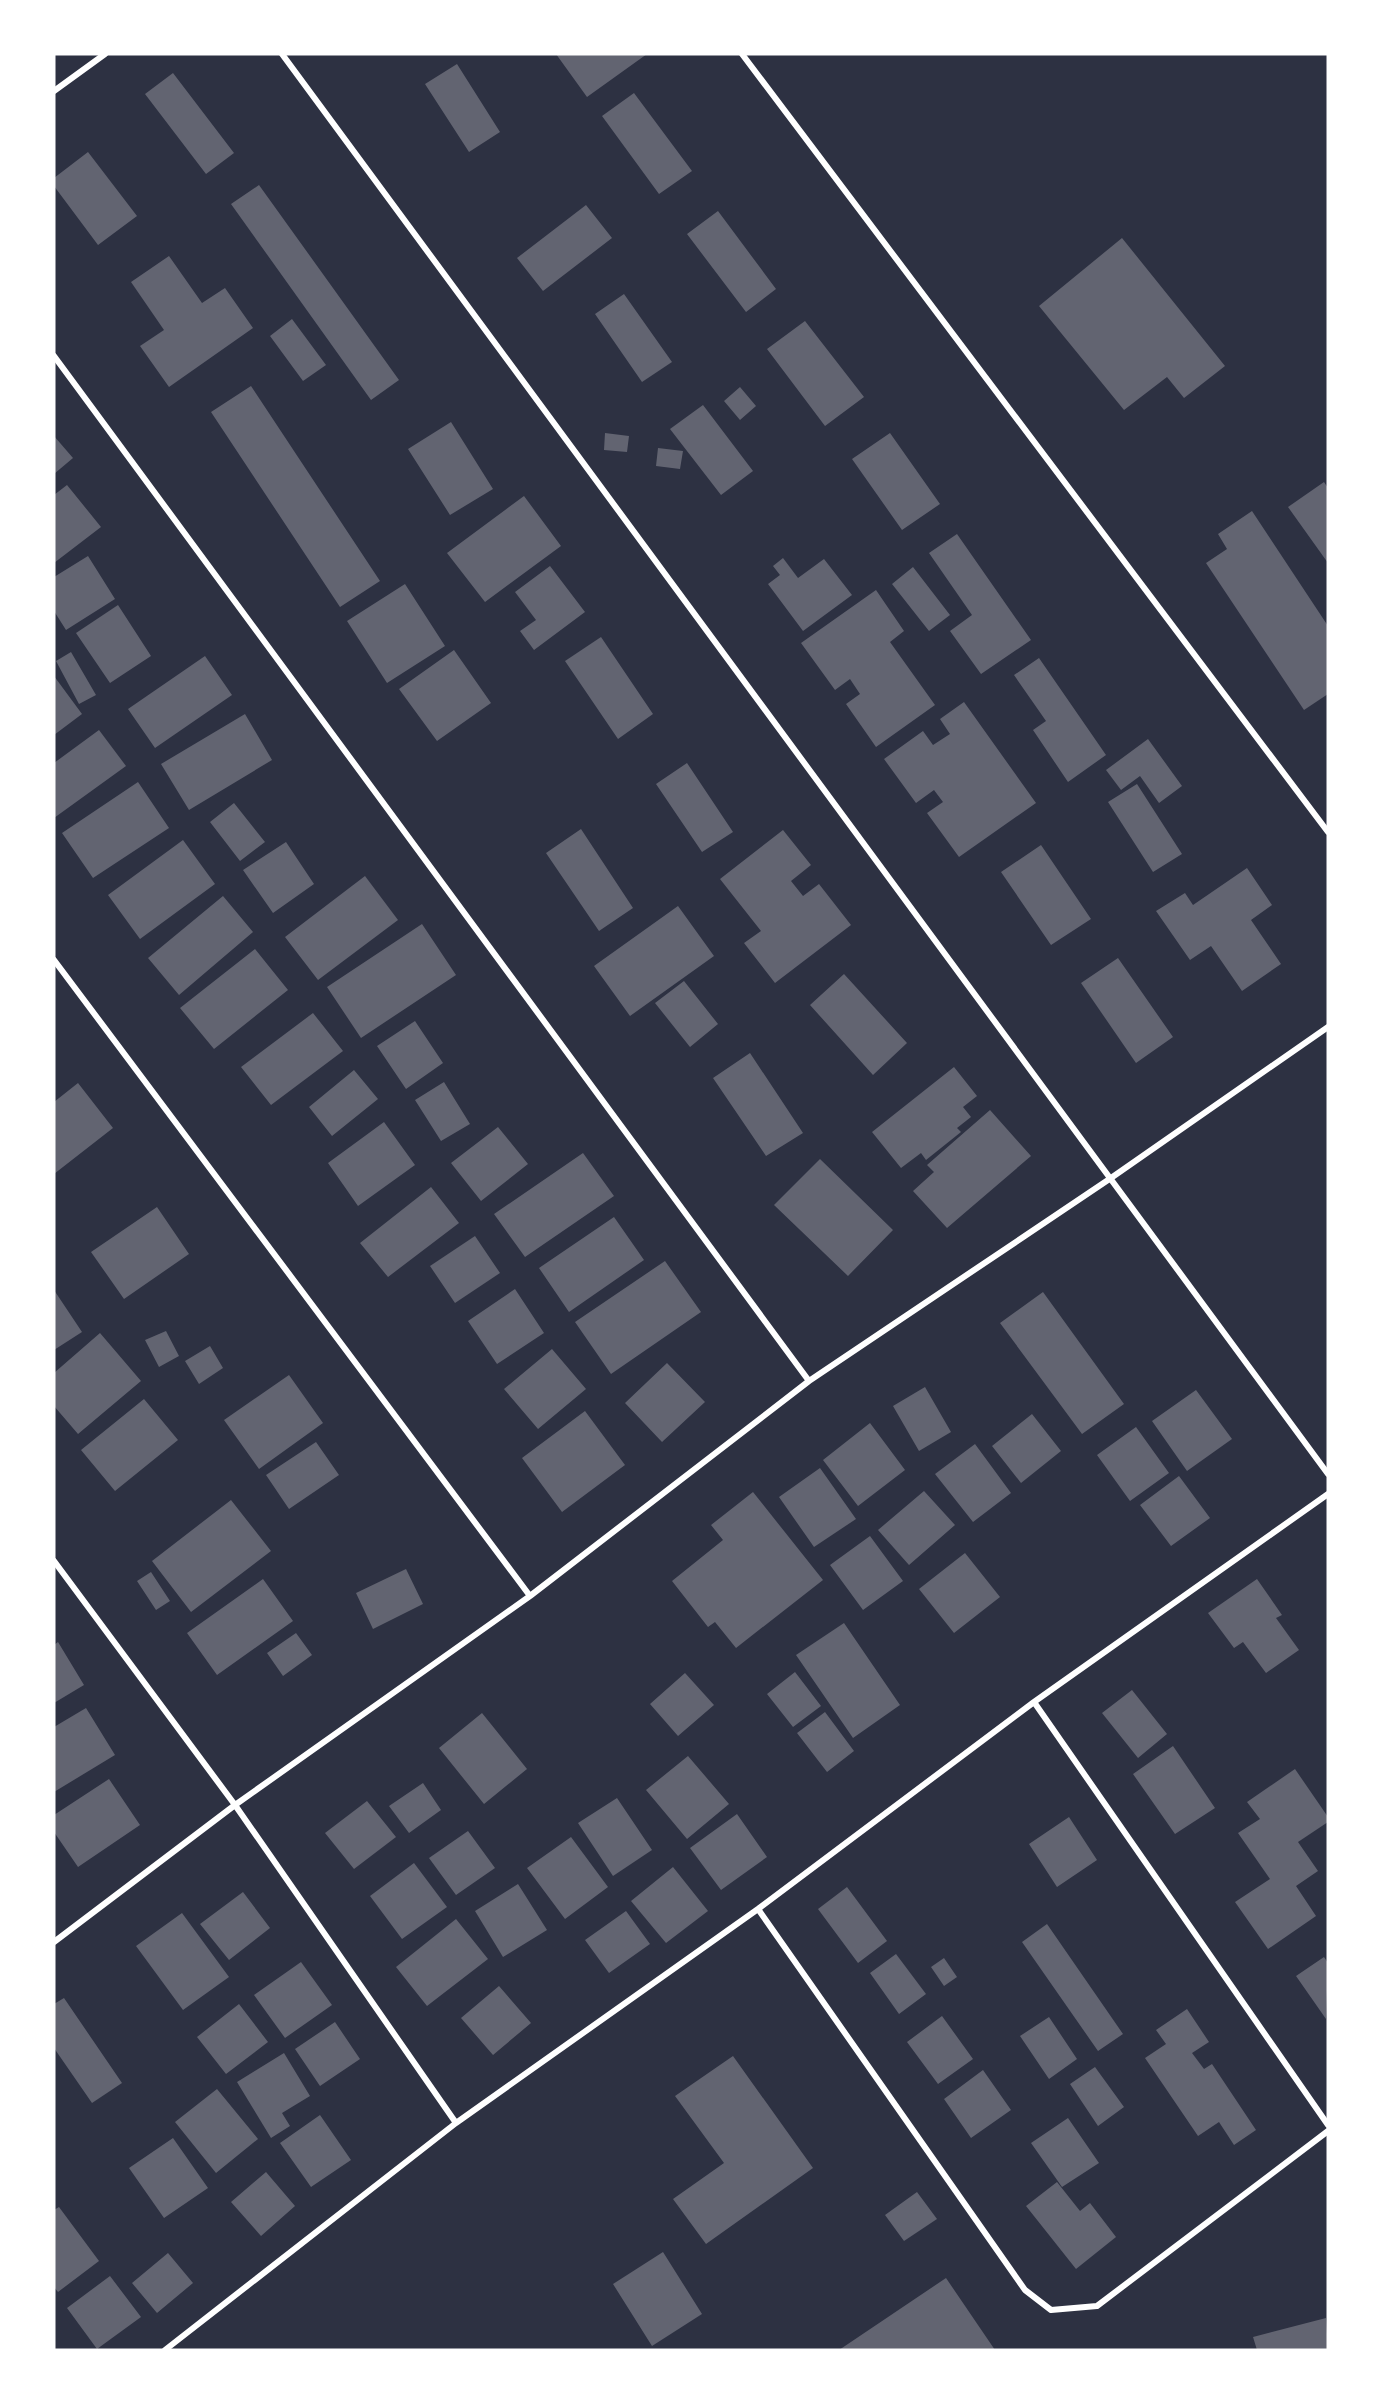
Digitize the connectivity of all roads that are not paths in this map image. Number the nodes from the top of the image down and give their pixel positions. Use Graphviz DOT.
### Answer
graph roads {
  1 [pos="105,54"];
  2 [pos="282,54"];
  3 [pos="742,54"];
  4 [pos="54,91"];
  5 [pos="54,356"];
  6 [pos="1328,832"];
  7 [pos="54,960"];
  8 [pos="1328,1027"];
  9 [pos="1111,1178"];
  10 [pos="809,1382"];
  11 [pos="1328,1474"];
  12 [pos="1328,1494"];
  13 [pos="54,1561"];
  14 [pos="530,1596"];
  15 [pos="1034,1702"];
  16 [pos="235,1805"];
  17 [pos="758,1909"];
  18 [pos="54,1942"];
  19 [pos="456,2123"];
  20 [pos="1328,2125"];
  21 [pos="1328,2131"];
  22 [pos="169,2349"];
  1 -- 4 [label="street"];
  2 -- 9 [label="street"];
  3 -- 6 [label="street"];
  5 -- 10 [label="street"];
  7 -- 14 [label="street"];
  8 -- 9 [label="street"];
  9 -- 10 [label="street"];
  9 -- 11 [label="street"];
  10 -- 14 [label="street"];
  12 -- 15 [label="street"];
  13 -- 16 [label="street"];
  14 -- 16 [label="street"];
  15 -- 17 [label="street"];
  15 -- 20 [label="street"];
  16 -- 18 [label="street"];
  16 -- 19 [label="street"];
  17 -- 19 [label="street"];
  17 -- 21 [label="street"];
  19 -- 22 [label="street"];
}
